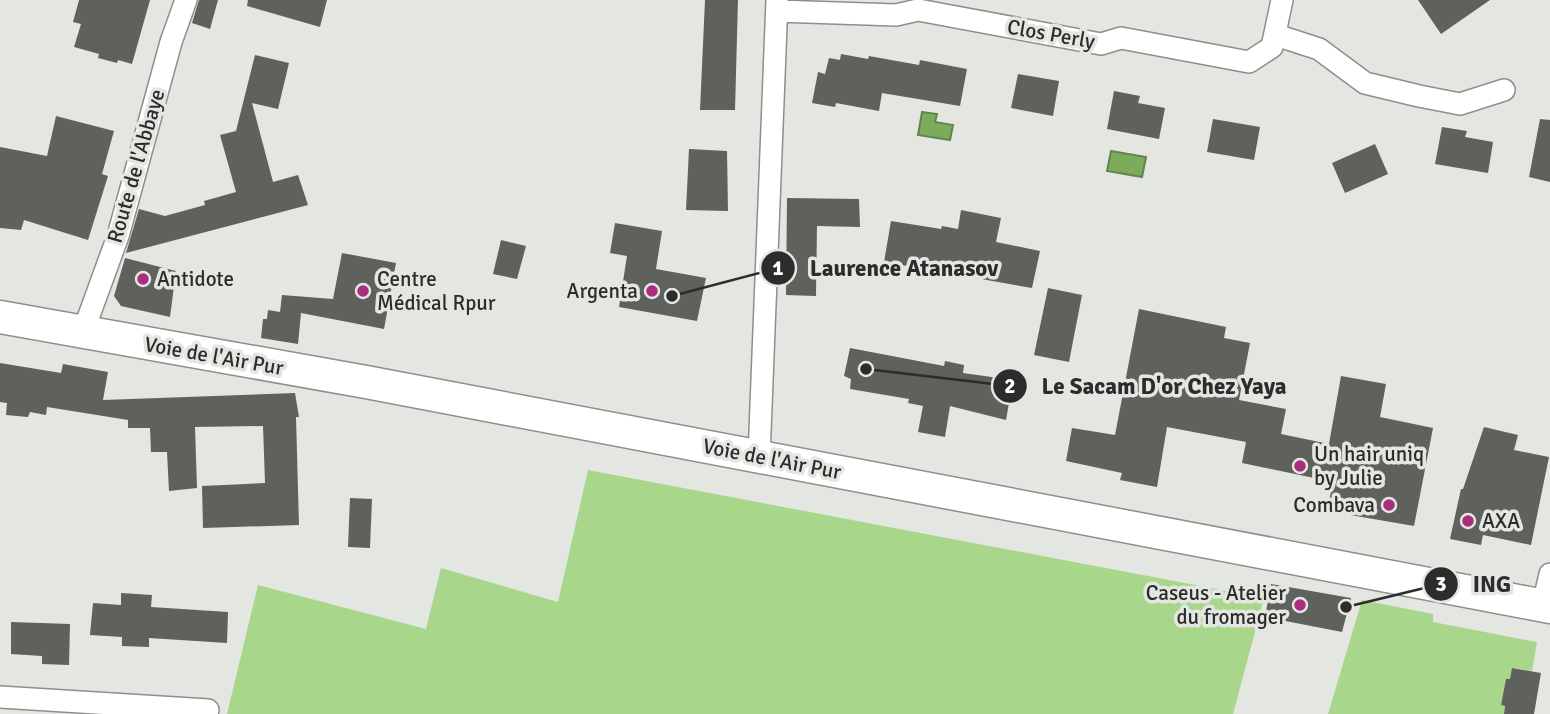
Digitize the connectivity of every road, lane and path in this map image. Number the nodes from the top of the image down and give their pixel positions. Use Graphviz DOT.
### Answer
graph roads {
  1 [pos="186,0"];
  2 [pos="1282,0"];
  3 [pos="777,6"];
  4 [pos="1276,35"];
  5 [pos="1504,90"];
  6 [pos="0,317"];
  7 [pos="83,332"];
  8 [pos="760,457"];
  9 [pos="1550,574"];
  10 [pos="1546,606"];
  11 [pos="0,697"];
  12 [pos="208,710"];
  1 -- 7 [label="street, Route de l'Abbaye"];
  2 -- 4 [label="street"];
  3 -- 4 [label="street, Clos Perly"];
  3 -- 8 [label="street, Clos Perly"];
  4 -- 5 [label="street"];
  6 -- 7 [label="main road, Voie de l'Air Pur"];
  7 -- 8 [label="main road, Voie de l'Air Pur"];
  8 -- 10 [label="main road, Voie de l'Air Pur"];
  9 -- 10 [label="street, Voie de l'Air Pur"];
  11 -- 12 [label="street"];
}
